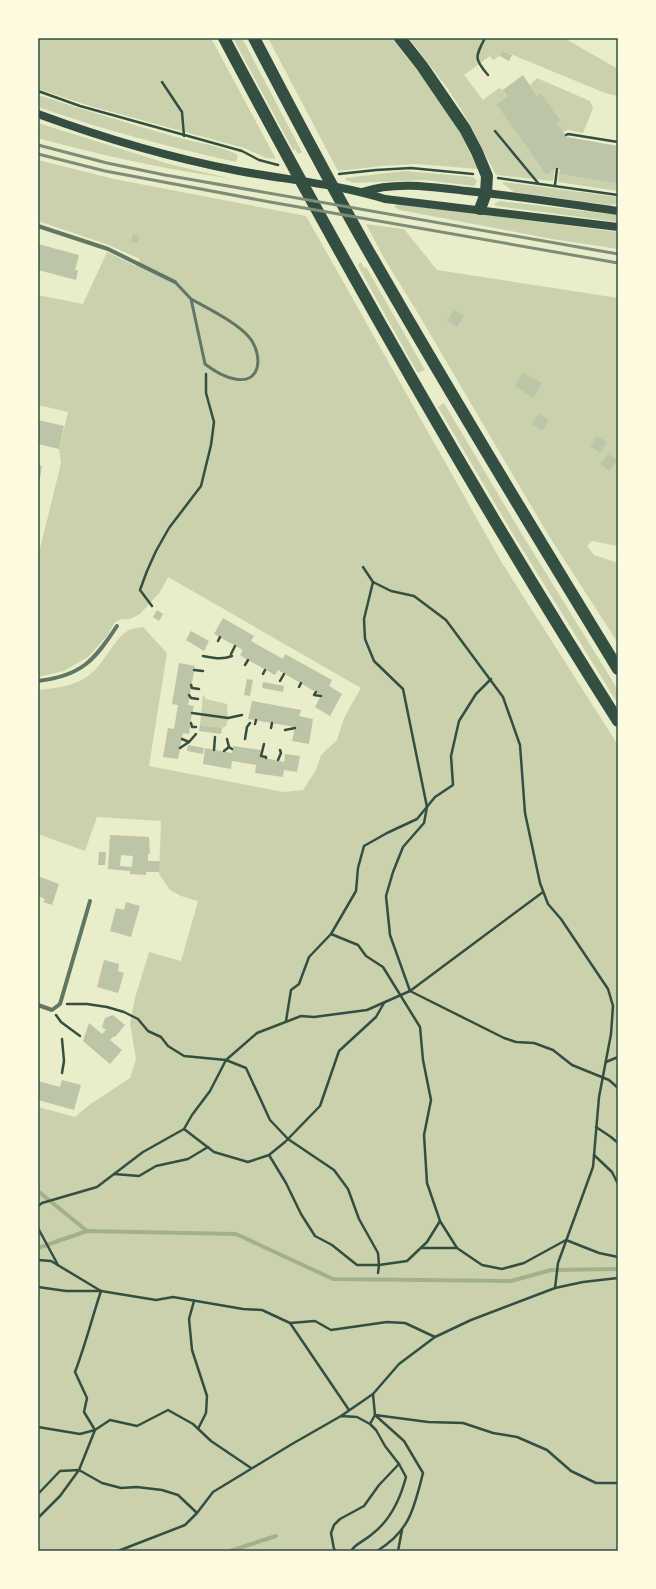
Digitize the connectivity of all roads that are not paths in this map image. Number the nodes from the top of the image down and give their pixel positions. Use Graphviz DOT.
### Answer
graph roads {
  1 [pos="224,38"];
  2 [pos="254,38"];
  3 [pos="400,38"];
  4 [pos="38,114"];
  5 [pos="362,192"];
  6 [pos="486,193"];
  7 [pos="480,209"];
  8 [pos="618,211"];
  9 [pos="38,226"];
  10 [pos="618,227"];
  11 [pos="175,282"];
  12 [pos="191,298"];
  13 [pos="117,626"];
  14 [pos="618,669"];
  15 [pos="38,681"];
  16 [pos="618,721"];
  17 [pos="90,901"];
  18 [pos="38,1005"];
  1 -- 16 [label="highway"];
  2 -- 14 [label="highway"];
  3 -- 6 [label="highway"];
  4 -- 5 [label="main road"];
  5 -- 6 [label="main road"];
  5 -- 7 [label="main road"];
  6 -- 7 [label="highway"];
  6 -- 8 [label="main road"];
  7 -- 10 [label="main road"];
  9 -- 11 [label="street"];
  11 -- 12 [label="lane"];
  12 -- 12 [label="lane"];
  13 -- 15 [label="street"];
  17 -- 18 [label="street"];
}
